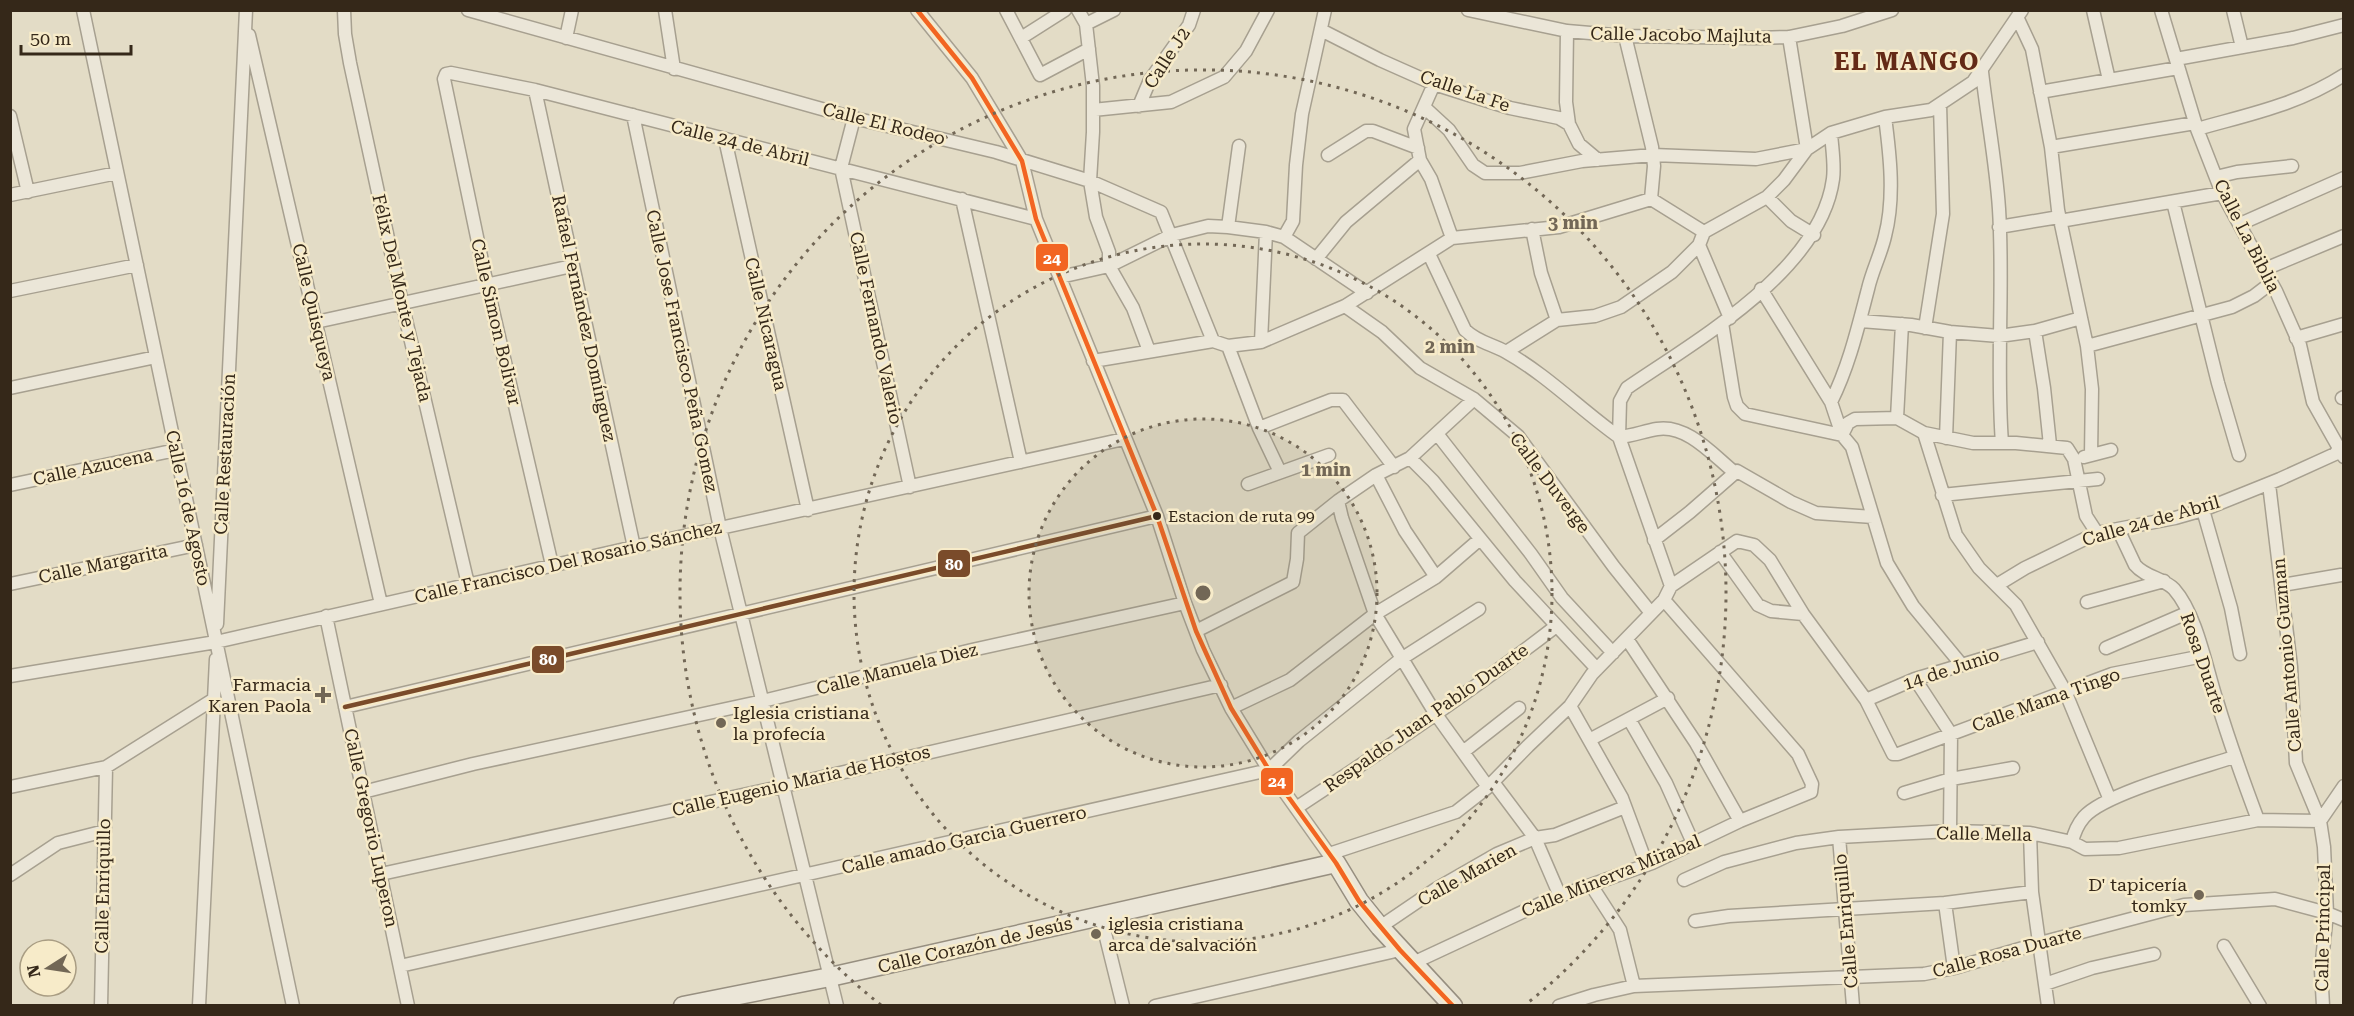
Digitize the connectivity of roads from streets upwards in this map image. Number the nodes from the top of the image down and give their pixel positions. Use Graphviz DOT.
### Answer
graph roads {
  1 [pos="83,10"];
  2 [pos="344,10"];
  3 [pos="572,10"];
  4 [pos="664,10"];
  5 [pos="917,10"];
  6 [pos="1006,10"];
  7 [pos="1065,10"];
  8 [pos="1078,10"];
  9 [pos="1114,10"];
  10 [pos="1194,10"];
  11 [pos="1268,10"];
  12 [pos="1325,10"];
  13 [pos="1468,10"];
  14 [pos="1892,10"];
  15 [pos="2093,10"];
  16 [pos="2161,10"];
  17 [pos="2233,10"];
  18 [pos="476,12"];
  19 [pos="2020,15"];
  20 [pos="246,16"];
  21 [pos="1086,24"];
  22 [pos="2343,26"];
  23 [pos="1321,30"];
  24 [pos="1567,31"];
  25 [pos="1625,36"];
  26 [pos="1789,37"];
  27 [pos="566,38"];
  28 [pos="1021,38"];
  29 [pos="2242,47"];
  30 [pos="1089,49"];
  31 [pos="2177,63"];
  32 [pos="674,69"];
  33 [pos="1982,72"];
  34 [pos="2343,75"];
  35 [pos="444,79"];
  36 [pos="2109,80"];
  37 [pos="1434,84"];
  38 [pos="535,90"];
  39 [pos="2040,92"];
  40 [pos="1940,104"];
  41 [pos="1139,106"];
  42 [pos="1424,107"];
  43 [pos="1093,110"];
  44 [pos="10,116"];
  45 [pos="633,116"];
  46 [pos="1885,117"];
  47 [pos="854,118"];
  48 [pos="1569,124"];
  49 [pos="2196,126"];
  50 [pos="1831,134"];
  51 [pos="725,139"];
  52 [pos="1239,146"];
  53 [pos="2051,147"];
  54 [pos="1807,149"];
  55 [pos="1419,154"];
  56 [pos="1653,155"];
  57 [pos="1328,156"];
  58 [pos="1598,160"];
  59 [pos="1022,162"];
  60 [pos="2292,166"];
  61 [pos="841,168"];
  62 [pos="117,173"];
  63 [pos="2216,177"];
  64 [pos="2343,178"];
  65 [pos="1090,181"];
  66 [pos="28,192"];
  67 [pos="2222,193"];
  68 [pos="10,195"];
  69 [pos="1767,197"];
  70 [pos="1651,199"];
  71 [pos="962,200"];
  72 [pos="2173,202"];
  73 [pos="2060,218"];
  74 [pos="1036,219"];
  75 [pos="2240,224"];
  76 [pos="1228,227"];
  77 [pos="1999,227"];
  78 [pos="1532,230"];
  79 [pos="1266,232"];
  80 [pos="1704,232"];
  81 [pos="1172,235"];
  82 [pos="1814,235"];
  83 [pos="2343,236"];
  84 [pos="1284,237"];
  85 [pos="1452,238"];
  86 [pos="1699,245"];
  87 [pos="1429,254"];
  88 [pos="1316,259"];
  89 [pos="137,265"];
  90 [pos="572,266"];
  91 [pos="1109,266"];
  92 [pos="2265,269"];
  93 [pos="1060,277"];
  94 [pos="2271,283"];
  95 [pos="487,285"];
  96 [pos="1761,290"];
  97 [pos="10,291"];
  98 [pos="1367,293"];
  99 [pos="402,303"];
  100 [pos="1345,306"];
  101 [pos="2201,315"];
  102 [pos="2081,318"];
  103 [pos="1557,321"];
  104 [pos="1726,321"];
  105 [pos="1861,321"];
  106 [pos="316,322"];
  107 [pos="1902,324"];
  108 [pos="2343,324"];
  109 [pos="1925,328"];
  110 [pos="2034,331"];
  111 [pos="1950,332"];
  112 [pos="1999,336"];
  113 [pos="2296,338"];
  114 [pos="1213,341"];
  115 [pos="1261,342"];
  116 [pos="1228,346"];
  117 [pos="2087,346"];
  118 [pos="1149,351"];
  119 [pos="1506,352"];
  120 [pos="156,357"];
  121 [pos="1094,361"];
  122 [pos="10,388"];
  123 [pos="1474,399"];
  124 [pos="1830,402"];
  125 [pos="1897,418"];
  126 [pos="1259,428"];
  127 [pos="1924,433"];
  128 [pos="1438,435"];
  129 [pos="1842,435"];
  130 [pos="1619,437"];
  131 [pos="1946,438"];
  132 [pos="1124,439"];
  133 [pos="2002,443"];
  134 [pos="2050,445"];
  135 [pos="176,450"];
  136 [pos="2111,450"];
  137 [pos="2341,453"];
  138 [pos="1329,455"];
  139 [pos="2091,455"];
  140 [pos="2239,455"];
  141 [pos="1410,458"];
  142 [pos="2074,459"];
  143 [pos="1021,462"];
  144 [pos="1394,467"];
  145 [pos="1280,472"];
  146 [pos="1734,472"];
  147 [pos="1376,475"];
  148 [pos="2098,479"];
  149 [pos="2079,480"];
  150 [pos="1248,484"];
  151 [pos="2269,484"];
  152 [pos="10,485"];
  153 [pos="910,487"];
  154 [pos="1942,495"];
  155 [pos="1338,501"];
  156 [pos="808,510"];
  157 [pos="2203,510"];
  158 [pos="1157,516"];
  159 [pos="1873,517"];
  160 [pos="720,528"];
  161 [pos="2118,529"];
  162 [pos="2097,533"];
  163 [pos="1480,539"];
  164 [pos="1654,540"];
  165 [pos="196,545"];
  166 [pos="634,546"];
  167 [pos="1720,552"];
  168 [pos="552,565"];
  169 [pos="2341,575"];
  170 [pos="1436,577"];
  171 [pos="2164,581"];
  172 [pos="10,584"];
  173 [pos="468,584"];
  174 [pos="1997,585"];
  175 [pos="2282,585"];
  176 [pos="1671,586"];
  177 [pos="1664,600"];
  178 [pos="2087,602"];
  179 [pos="1185,603"];
  180 [pos="381,604"];
  181 [pos="1479,609"];
  182 [pos="1651,613"];
  183 [pos="2187,613"];
  184 [pos="742,614"];
  185 [pos="1374,614"];
  186 [pos="1803,614"];
  187 [pos="326,616"];
  188 [pos="1555,627"];
  189 [pos="1196,631"];
  190 [pos="1627,639"];
  191 [pos="216,642"];
  192 [pos="2038,642"];
  193 [pos="2106,648"];
  194 [pos="1613,653"];
  195 [pos="2240,654"];
  196 [pos="2203,656"];
  197 [pos="1401,659"];
  198 [pos="1960,664"];
  199 [pos="1597,669"];
  200 [pos="10,676"];
  201 [pos="1915,679"];
  202 [pos="1221,685"];
  203 [pos="2065,691"];
  204 [pos="1668,698"];
  205 [pos="214,699"];
  206 [pos="1866,700"];
  207 [pos="763,701"];
  208 [pos="1570,706"];
  209 [pos="345,707"];
  210 [pos="1231,708"];
  211 [pos="1519,708"];
  212 [pos="1435,713"];
  213 [pos="1629,719"];
  214 [pos="1951,734"];
  215 [pos="1591,739"];
  216 [pos="1463,752"];
  217 [pos="2234,757"];
  218 [pos="106,767"];
  219 [pos="2013,768"];
  220 [pos="1269,770"];
  221 [pos="1951,779"];
  222 [pos="1491,785"];
  223 [pos="784,786"];
  224 [pos="2343,786"];
  225 [pos="10,787"];
  226 [pos="363,792"];
  227 [pos="1904,793"];
  228 [pos="2110,800"];
  229 [pos="1626,807"];
  230 [pos="1296,808"];
  231 [pos="2258,820"];
  232 [pos="1740,821"];
  233 [pos="2320,821"];
  234 [pos="105,831"];
  235 [pos="1950,831"];
  236 [pos="2030,833"];
  237 [pos="1839,837"];
  238 [pos="1535,838"];
  239 [pos="2072,842"];
  240 [pos="1693,843"];
  241 [pos="1333,858"];
  242 [pos="1647,865"];
  243 [pos="381,874"];
  244 [pos="10,875"];
  245 [pos="806,876"];
  246 [pos="1684,880"];
  247 [pos="1591,885"];
  248 [pos="2032,892"];
  249 [pos="1560,896"];
  250 [pos="1945,903"];
  251 [pos="1844,907"];
  252 [pos="2327,913"];
  253 [pos="1101,916"];
  254 [pos="2343,920"];
  255 [pos="1695,921"];
  256 [pos="1380,927"];
  257 [pos="2040,942"];
  258 [pos="2224,946"];
  259 [pos="1400,950"];
  260 [pos="2154,954"];
  261 [pos="1413,963"];
  262 [pos="400,966"];
  263 [pos="1954,968"];
  264 [pos="1851,976"];
  265 [pos="830,977"];
  266 [pos="2045,984"];
  267 [pos="1634,986"];
  268 [pos="100,1005"];
  269 [pos="199,1005"];
  270 [pos="293,1005"];
  271 [pos="408,1005"];
  272 [pos="683,1005"];
  273 [pos="837,1005"];
  274 [pos="1123,1005"];
  275 [pos="1155,1005"];
  276 [pos="1453,1005"];
  277 [pos="1559,1005"];
  278 [pos="1853,1005"];
  279 [pos="2048,1005"];
  280 [pos="2260,1005"];
  281 [pos="2323,1005"];
  1 -- 62 [label="street, Calle 16 de Agosto"];
  2 -- 99 [label="street, Félix Del Monte y Tejada"];
  3 -- 27 [label="street"];
  4 -- 32 [label="street"];
  5 -- 59 [label="street"];
  6 -- 28 [label="street"];
  7 -- 28 [label="street"];
  8 -- 21 [label="street"];
  9 -- 21 [label="street"];
  10 -- 41 [label="street, Calle J2"];
  11 -- 41 [label="street"];
  12 -- 23 [label="street"];
  13 -- 24 [label="street, Calle Jacobo Majluta"];
  14 -- 26 [label="street, Calle Jacobo Majluta"];
  15 -- 36 [label="street"];
  16 -- 31 [label="street, Calle La Biblia"];
  17 -- 29 [label="street"];
  18 -- 27 [label="street, Calle El Rodeo"];
  19 -- 33 [label="street"];
  19 -- 39 [label="street"];
  20 -- 106 [label="street, Calle Quisqueya"];
  20 -- 191 [label="street, Calle Restauración"];
  21 -- 30 [label="street"];
  22 -- 29 [label="street"];
  23 -- 37 [label="street, Calle La Fe"];
  23 -- 84 [label="street"];
  24 -- 25 [label="street, Calle Jacobo Majluta"];
  24 -- 48 [label="street"];
  25 -- 26 [label="street, Calle Jacobo Majluta"];
  25 -- 56 [label="street"];
  26 -- 54 [label="street"];
  27 -- 32 [label="street, Calle El Rodeo"];
  28 -- 30 [label="street"];
  29 -- 31 [label="street"];
  30 -- 43 [label="street"];
  31 -- 36 [label="street"];
  31 -- 49 [label="street, Calle La Biblia"];
  32 -- 47 [label="street, Calle El Rodeo"];
  33 -- 40 [label="street"];
  33 -- 77 [label="street"];
  34 -- 49 [label="street"];
  35 -- 38 [label="street, Calle 24 de Abril"];
  35 -- 95 [label="street, Calle Simon Bolivar"];
  36 -- 39 [label="street"];
  37 -- 42 [label="street"];
  37 -- 48 [label="street, Calle La Fe"];
  38 -- 45 [label="street, Calle 24 de Abril"];
  38 -- 90 [label="street, Rafael Fernández Domínguez"];
  39 -- 53 [label="street"];
  40 -- 46 [label="street"];
  40 -- 109 [label="street"];
  41 -- 43 [label="street"];
  42 -- 55 [label="street"];
  42 -- 58 [label="street"];
  43 -- 65 [label="street"];
  44 -- 66 [label="street"];
  45 -- 51 [label="street, Calle 24 de Abril"];
  45 -- 160 [label="street, Calle Jose Francisco Peña Gomez"];
  46 -- 50 [label="street"];
  46 -- 105 [label="street"];
  47 -- 59 [label="street, Calle El Rodeo"];
  47 -- 61 [label="street"];
  48 -- 58 [label="street"];
  49 -- 53 [label="street"];
  49 -- 63 [label="street, Calle La Biblia"];
  50 -- 54 [label="street"];
  50 -- 82 [label="street"];
  51 -- 61 [label="street, Calle 24 de Abril"];
  51 -- 156 [label="street, Calle Nicaragua"];
  52 -- 76 [label="street"];
  53 -- 73 [label="street"];
  54 -- 56 [label="street"];
  54 -- 69 [label="street"];
  55 -- 57 [label="street"];
  55 -- 85 [label="street"];
  55 -- 88 [label="street"];
  56 -- 58 [label="street"];
  56 -- 70 [label="street"];
  59 -- 65 [label="street, Calle El Rodeo"];
  59 -- 74 [label="street"];
  60 -- 63 [label="street"];
  61 -- 71 [label="street, Calle 24 de Abril"];
  61 -- 153 [label="street, Calle Fernando Valerio"];
  62 -- 66 [label="street"];
  62 -- 89 [label="street, Calle 16 de Agosto"];
  63 -- 67 [label="street, Calle La Biblia"];
  64 -- 75 [label="street"];
  65 -- 81 [label="street, Calle El Rodeo"];
  65 -- 91 [label="street"];
  66 -- 68 [label="street"];
  67 -- 72 [label="street"];
  67 -- 75 [label="street, Calle La Biblia"];
  69 -- 80 [label="street"];
  69 -- 82 [label="street"];
  70 -- 78 [label="street"];
  70 -- 80 [label="street"];
  71 -- 74 [label="street, Calle 24 de Abril"];
  71 -- 143 [label="street"];
  72 -- 73 [label="street"];
  72 -- 101 [label="street"];
  73 -- 77 [label="street"];
  73 -- 102 [label="street"];
  74 -- 93 [label="street"];
  75 -- 92 [label="street, Calle La Biblia"];
  76 -- 79 [label="street"];
  76 -- 81 [label="street"];
  77 -- 112 [label="street"];
  78 -- 85 [label="street"];
  78 -- 103 [label="street"];
  79 -- 84 [label="street"];
  79 -- 115 [label="street"];
  80 -- 86 [label="street"];
  81 -- 91 [label="street"];
  81 -- 114 [label="street, Calle El Rodeo"];
  82 -- 96 [label="street"];
  83 -- 92 [label="street"];
  84 -- 88 [label="street"];
  85 -- 87 [label="street"];
  86 -- 103 [label="street"];
  86 -- 104 [label="street"];
  87 -- 98 [label="street"];
  87 -- 119 [label="street"];
  88 -- 98 [label="street"];
  89 -- 97 [label="street"];
  89 -- 120 [label="street, Calle 16 de Agosto"];
  90 -- 95 [label="street"];
  90 -- 166 [label="street, Rafael Fernández Domínguez"];
  91 -- 93 [label="street"];
  91 -- 118 [label="street"];
  92 -- 94 [label="street, Calle La Biblia"];
  93 -- 121 [label="street"];
  94 -- 101 [label="street"];
  94 -- 113 [label="street, Calle La Biblia"];
  95 -- 99 [label="street"];
  95 -- 168 [label="street, Calle Simon Bolivar"];
  96 -- 104 [label="street"];
  96 -- 124 [label="street"];
  98 -- 100 [label="street"];
  99 -- 106 [label="street"];
  99 -- 173 [label="street, Félix Del Monte y Tejada"];
  100 -- 115 [label="street"];
  100 -- 123 [label="street, Calle Duverge"];
  101 -- 117 [label="street"];
  101 -- 140 [label="street"];
  102 -- 110 [label="street"];
  102 -- 117 [label="street"];
  103 -- 119 [label="street"];
  104 -- 129 [label="street"];
  104 -- 130 [label="street"];
  105 -- 107 [label="street"];
  105 -- 124 [label="street"];
  106 -- 180 [label="street, Calle Quisqueya"];
  107 -- 109 [label="street"];
  107 -- 125 [label="street"];
  108 -- 113 [label="street"];
  109 -- 111 [label="street"];
  110 -- 112 [label="street"];
  110 -- 134 [label="street"];
  111 -- 112 [label="street"];
  111 -- 131 [label="street"];
  112 -- 133 [label="street"];
  113 -- 137 [label="street, Calle La Biblia"];
  114 -- 116 [label="street"];
  114 -- 118 [label="street"];
  115 -- 116 [label="street"];
  116 -- 126 [label="street"];
  117 -- 139 [label="street"];
  118 -- 121 [label="street"];
  119 -- 130 [label="street"];
  120 -- 122 [label="street"];
  120 -- 135 [label="street, Calle 16 de Agosto"];
  121 -- 132 [label="street"];
  123 -- 128 [label="street"];
  123 -- 182 [label="street, Calle Duverge"];
  124 -- 129 [label="street"];
  125 -- 127 [label="street"];
  125 -- 129 [label="street"];
  126 -- 144 [label="street"];
  126 -- 145 [label="street"];
  127 -- 131 [label="street"];
  127 -- 154 [label="street"];
  128 -- 141 [label="street"];
  128 -- 194 [label="street"];
  129 -- 159 [label="street"];
  130 -- 146 [label="street"];
  130 -- 164 [label="street"];
  131 -- 133 [label="street"];
  132 -- 143 [label="street, Calle Francisco Del Rosario Sánchez"];
  132 -- 158 [label="street"];
  133 -- 134 [label="street"];
  134 -- 142 [label="street"];
  135 -- 152 [label="street, Calle Azucena"];
  135 -- 165 [label="street, Calle 16 de Agosto"];
  136 -- 139 [label="street"];
  137 -- 151 [label="street, Calle 24 de Abril"];
  138 -- 145 [label="street"];
  139 -- 142 [label="street"];
  141 -- 144 [label="street"];
  141 -- 163 [label="street"];
  142 -- 149 [label="street"];
  143 -- 153 [label="street, Calle Francisco Del Rosario Sánchez"];
  144 -- 147 [label="street"];
  145 -- 150 [label="street"];
  146 -- 159 [label="street"];
  146 -- 164 [label="street"];
  147 -- 155 [label="street"];
  147 -- 170 [label="street"];
  148 -- 149 [label="street"];
  149 -- 154 [label="street"];
  149 -- 162 [label="street"];
  151 -- 157 [label="street, Calle 24 de Abril"];
  151 -- 175 [label="street, Calle Antonio Guzman"];
  153 -- 156 [label="street, Calle Francisco Del Rosario Sánchez"];
  154 -- 174 [label="street"];
  155 -- 185 [label="street"];
  155 -- 189 [label="street"];
  156 -- 160 [label="street, Calle Francisco Del Rosario Sánchez"];
  157 -- 161 [label="street, Calle 24 de Abril"];
  157 -- 195 [label="street"];
  158 -- 179 [label="street"];
  158 -- 184 [label="street"];
  159 -- 198 [label="street"];
  160 -- 166 [label="street, Calle Francisco Del Rosario Sánchez"];
  160 -- 184 [label="street, Calle Jose Francisco Peña Gomez"];
  161 -- 162 [label="street, Calle 24 de Abril"];
  161 -- 171 [label="street, Rosa Duarte"];
  162 -- 174 [label="street, Calle 24 de Abril"];
  163 -- 170 [label="street"];
  163 -- 188 [label="street"];
  164 -- 176 [label="street"];
  165 -- 172 [label="street, Calle Margarita"];
  165 -- 191 [label="street, Calle 16 de Agosto"];
  166 -- 168 [label="street, Calle Francisco Del Rosario Sánchez"];
  167 -- 176 [label="street"];
  167 -- 186 [label="street"];
  167 -- 186 [label="street"];
  168 -- 173 [label="street, Calle Francisco Del Rosario Sánchez"];
  169 -- 175 [label="street"];
  170 -- 185 [label="street"];
  171 -- 178 [label="street"];
  171 -- 183 [label="street, Rosa Duarte"];
  173 -- 180 [label="street, Calle Francisco Del Rosario Sánchez"];
  174 -- 192 [label="street"];
  175 -- 233 [label="street, Calle Antonio Guzman"];
  176 -- 177 [label="street"];
  177 -- 182 [label="street"];
  177 -- 232 [label="street, Calle Minerva Mirabal"];
  179 -- 189 [label="street"];
  179 -- 207 [label="street, Calle Manuela Diez"];
  180 -- 187 [label="street, Calle Francisco Del Rosario Sánchez"];
  181 -- 197 [label="street"];
  182 -- 190 [label="street"];
  183 -- 193 [label="street"];
  183 -- 196 [label="street, Rosa Duarte"];
  184 -- 207 [label="street, Calle Jose Francisco Peña Gomez"];
  184 -- 209 [label="street"];
  185 -- 197 [label="street"];
  185 -- 210 [label="street"];
  186 -- 206 [label="street"];
  187 -- 191 [label="street, Calle Francisco Del Rosario Sánchez"];
  187 -- 209 [label="street, Calle Gregorio Luperon"];
  188 -- 199 [label="street"];
  188 -- 212 [label="street, Respaldo Juan Pablo Duarte"];
  189 -- 202 [label="street"];
  190 -- 194 [label="street"];
  190 -- 204 [label="street"];
  191 -- 200 [label="street, Calle Francisco Del Rosario Sánchez"];
  191 -- 205 [label="street, Calle Restauración"];
  191 -- 270 [label="street, Calle 16 de Agosto"];
  192 -- 198 [label="street, 14 de Junio"];
  192 -- 203 [label="street"];
  194 -- 199 [label="street"];
  196 -- 203 [label="street, Calle Mama Tingo"];
  196 -- 217 [label="street, Rosa Duarte"];
  197 -- 212 [label="street"];
  197 -- 220 [label="street"];
  198 -- 201 [label="street, 14 de Junio"];
  199 -- 208 [label="street"];
  201 -- 206 [label="street, 14 de Junio"];
  201 -- 214 [label="street"];
  202 -- 210 [label="street"];
  202 -- 223 [label="street, Calle Eugenio Maria de Hostos"];
  203 -- 214 [label="street, Calle Mama Tingo"];
  203 -- 228 [label="street"];
  204 -- 213 [label="street"];
  204 -- 232 [label="street"];
  205 -- 218 [label="street"];
  205 -- 269 [label="street, Calle Restauración"];
  206 -- 214 [label="street, Calle Mama Tingo"];
  207 -- 223 [label="street, Calle Jose Francisco Peña Gomez"];
  207 -- 226 [label="street, Calle Manuela Diez"];
  208 -- 215 [label="street"];
  208 -- 222 [label="street"];
  209 -- 226 [label="street, Calle Gregorio Luperon"];
  210 -- 220 [label="street"];
  211 -- 216 [label="street"];
  212 -- 216 [label="street"];
  212 -- 230 [label="street, Respaldo Juan Pablo Duarte"];
  213 -- 215 [label="street"];
  213 -- 240 [label="street"];
  214 -- 221 [label="street"];
  215 -- 229 [label="street"];
  216 -- 222 [label="street"];
  217 -- 228 [label="street"];
  217 -- 231 [label="street, Rosa Duarte"];
  218 -- 225 [label="street"];
  218 -- 234 [label="street, Calle Enriquillo"];
  219 -- 221 [label="street"];
  220 -- 230 [label="street"];
  220 -- 245 [label="street, Calle amado Garcia Guerrero"];
  221 -- 227 [label="street"];
  221 -- 235 [label="street"];
  222 -- 238 [label="street"];
  222 -- 241 [label="street"];
  223 -- 243 [label="street, Calle Eugenio Maria de Hostos"];
  223 -- 245 [label="street, Calle Jose Francisco Peña Gomez"];
  224 -- 233 [label="street"];
  226 -- 243 [label="street, Calle Gregorio Luperon"];
  228 -- 239 [label="street"];
  229 -- 238 [label="street, Calle Marien"];
  229 -- 242 [label="street"];
  230 -- 241 [label="street"];
  231 -- 233 [label="street, Calle Mella"];
  231 -- 239 [label="street, Calle Mella"];
  232 -- 240 [label="street, Calle Minerva Mirabal"];
  233 -- 252 [label="street, Calle Principal"];
  234 -- 244 [label="street"];
  234 -- 268 [label="street, Calle Enriquillo"];
  235 -- 236 [label="street, Calle Mella"];
  235 -- 237 [label="street, Calle Mella"];
  236 -- 239 [label="street, Calle Mella"];
  236 -- 248 [label="street"];
  237 -- 246 [label="street, Calle Mella"];
  237 -- 251 [label="street, Calle Enriquillo"];
  238 -- 249 [label="street"];
  238 -- 256 [label="street, Calle Marien"];
  240 -- 242 [label="street, Calle Minerva Mirabal"];
  241 -- 253 [label="street, Calle Corazón de Jesús"];
  241 -- 256 [label="street"];
  242 -- 247 [label="street, Calle Minerva Mirabal"];
  243 -- 262 [label="street, Calle Gregorio Luperon"];
  245 -- 262 [label="street, Calle amado Garcia Guerrero"];
  245 -- 265 [label="street, Calle Jose Francisco Peña Gomez"];
  247 -- 249 [label="street, Calle Minerva Mirabal"];
  247 -- 267 [label="street"];
  248 -- 250 [label="street"];
  248 -- 257 [label="street"];
  249 -- 261 [label="street, Calle Minerva Mirabal"];
  250 -- 251 [label="street"];
  250 -- 263 [label="street"];
  251 -- 255 [label="street"];
  251 -- 264 [label="street, Calle Enriquillo"];
  252 -- 254 [label="street, Calle Rosa Duarte"];
  252 -- 257 [label="street, Calle Rosa Duarte"];
  252 -- 281 [label="street, Calle Principal"];
  253 -- 265 [label="street, Calle Corazón de Jesús"];
  253 -- 274 [label="street"];
  256 -- 259 [label="street"];
  257 -- 263 [label="street, Calle Rosa Duarte"];
  257 -- 266 [label="street"];
  258 -- 280 [label="street"];
  259 -- 261 [label="street"];
  259 -- 275 [label="street"];
  260 -- 266 [label="street"];
  261 -- 276 [label="street"];
  262 -- 271 [label="street, Calle Gregorio Luperon"];
  263 -- 264 [label="street, Calle Rosa Duarte"];
  264 -- 267 [label="street, Calle Rosa Duarte"];
  264 -- 278 [label="street, Calle Enriquillo"];
  265 -- 272 [label="street, Calle Corazón de Jesús"];
  265 -- 273 [label="street, Calle Jose Francisco Peña Gomez"];
  266 -- 279 [label="street"];
  267 -- 277 [label="street, Calle Rosa Duarte"];
}
